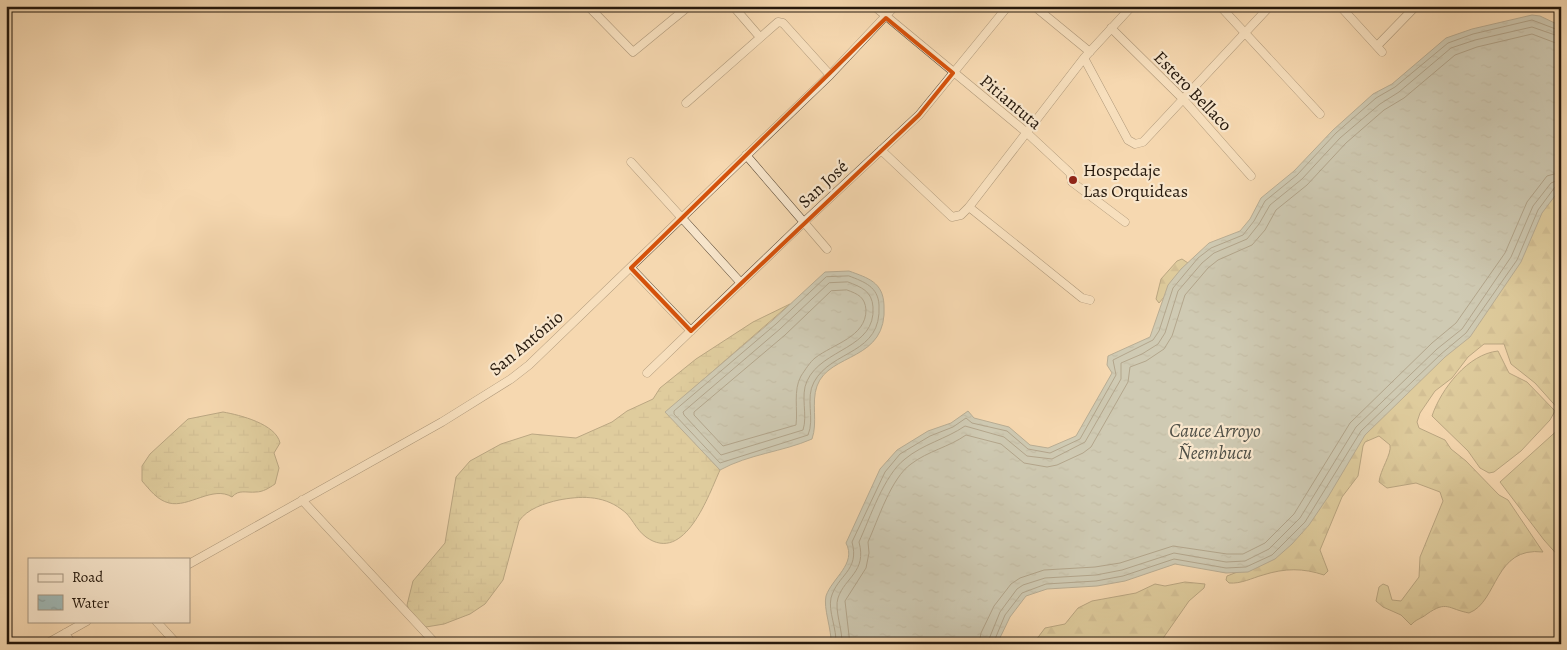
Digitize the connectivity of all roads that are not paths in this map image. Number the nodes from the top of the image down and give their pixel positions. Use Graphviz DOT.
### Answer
graph roads {
  1 [pos="588,6"];
  2 [pos="690,6"];
  3 [pos="733,6"];
  4 [pos="874,6"];
  5 [pos="896,6"];
  6 [pos="1008,6"];
  7 [pos="1034,6"];
  8 [pos="1132,6"];
  9 [pos="1220,6"];
  10 [pos="1270,6"];
  11 [pos="1340,6"];
  12 [pos="1416,6"];
  13 [pos="886,18"];
  14 [pos="1111,28"];
  15 [pos="1244,34"];
  16 [pos="759,36"];
  17 [pos="1087,55"];
  18 [pos="953,73"];
  19 [pos="830,75"];
  20 [pos="1183,99"];
  21 [pos="686,103"];
  22 [pos="1320,114"];
  23 [pos="1026,132"];
  24 [pos="881,150"];
  25 [pos="746,155"];
  26 [pos="631,162"];
  27 [pos="1251,176"];
  28 [pos="969,208"];
  29 [pos="682,217"];
  30 [pos="803,222"];
  31 [pos="1125,222"];
  32 [pos="827,250"];
  33 [pos="631,268"];
  34 [pos="741,283"];
  35 [pos="1090,300"];
  36 [pos="691,331"];
  37 [pos="647,373"];
  38 [pos="302,500"];
  39 [pos="190,563"];
  40 [pos="85,622"];
  41 [pos="157,622"];
  42 [pos="66,633"];
  43 [pos="46,644"];
  44 [pos="72,644"];
  45 [pos="177,644"];
  46 [pos="436,644"];
  1 -- 2 [label="street"];
  3 -- 16 [label="street"];
  4 -- 13 [label="street, Pitiantuta"];
  5 -- 13 [label="street, San António"];
  6 -- 18 [label="street, San José"];
  7 -- 17 [label="street"];
  8 -- 14 [label="street"];
  9 -- 15 [label="street"];
  10 -- 15 [label="street"];
  11 -- 12 [label="street"];
  13 -- 18 [label="street, Pitiantuta"];
  13 -- 19 [label="street, San António"];
  14 -- 17 [label="street"];
  14 -- 20 [label="street, Estero Bellaco"];
  15 -- 20 [label="street"];
  15 -- 22 [label="street"];
  16 -- 19 [label="street"];
  16 -- 21 [label="street"];
  17 -- 20 [label="street"];
  17 -- 23 [label="street"];
  18 -- 23 [label="street, Pitiantuta"];
  18 -- 24 [label="street, San José"];
  19 -- 25 [label="street, San António"];
  20 -- 27 [label="street, Estero Bellaco"];
  23 -- 28 [label="street"];
  23 -- 31 [label="street, Pitiantuta"];
  24 -- 28 [label="street"];
  24 -- 30 [label="street, San José"];
  25 -- 29 [label="street, San António"];
  25 -- 30 [label="street"];
  26 -- 29 [label="street"];
  28 -- 35 [label="street"];
  29 -- 33 [label="street, San António"];
  29 -- 34 [label="street"];
  30 -- 32 [label="street"];
  30 -- 34 [label="street, San José"];
  33 -- 36 [label="street"];
  33 -- 38 [label="street, San António"];
  34 -- 36 [label="street, San José"];
  36 -- 37 [label="street, San José"];
  38 -- 39 [label="street, San António"];
  38 -- 46 [label="street"];
  40 -- 42 [label="street"];
  41 -- 45 [label="street"];
  42 -- 43 [label="street"];
  42 -- 44 [label="street"];
}
